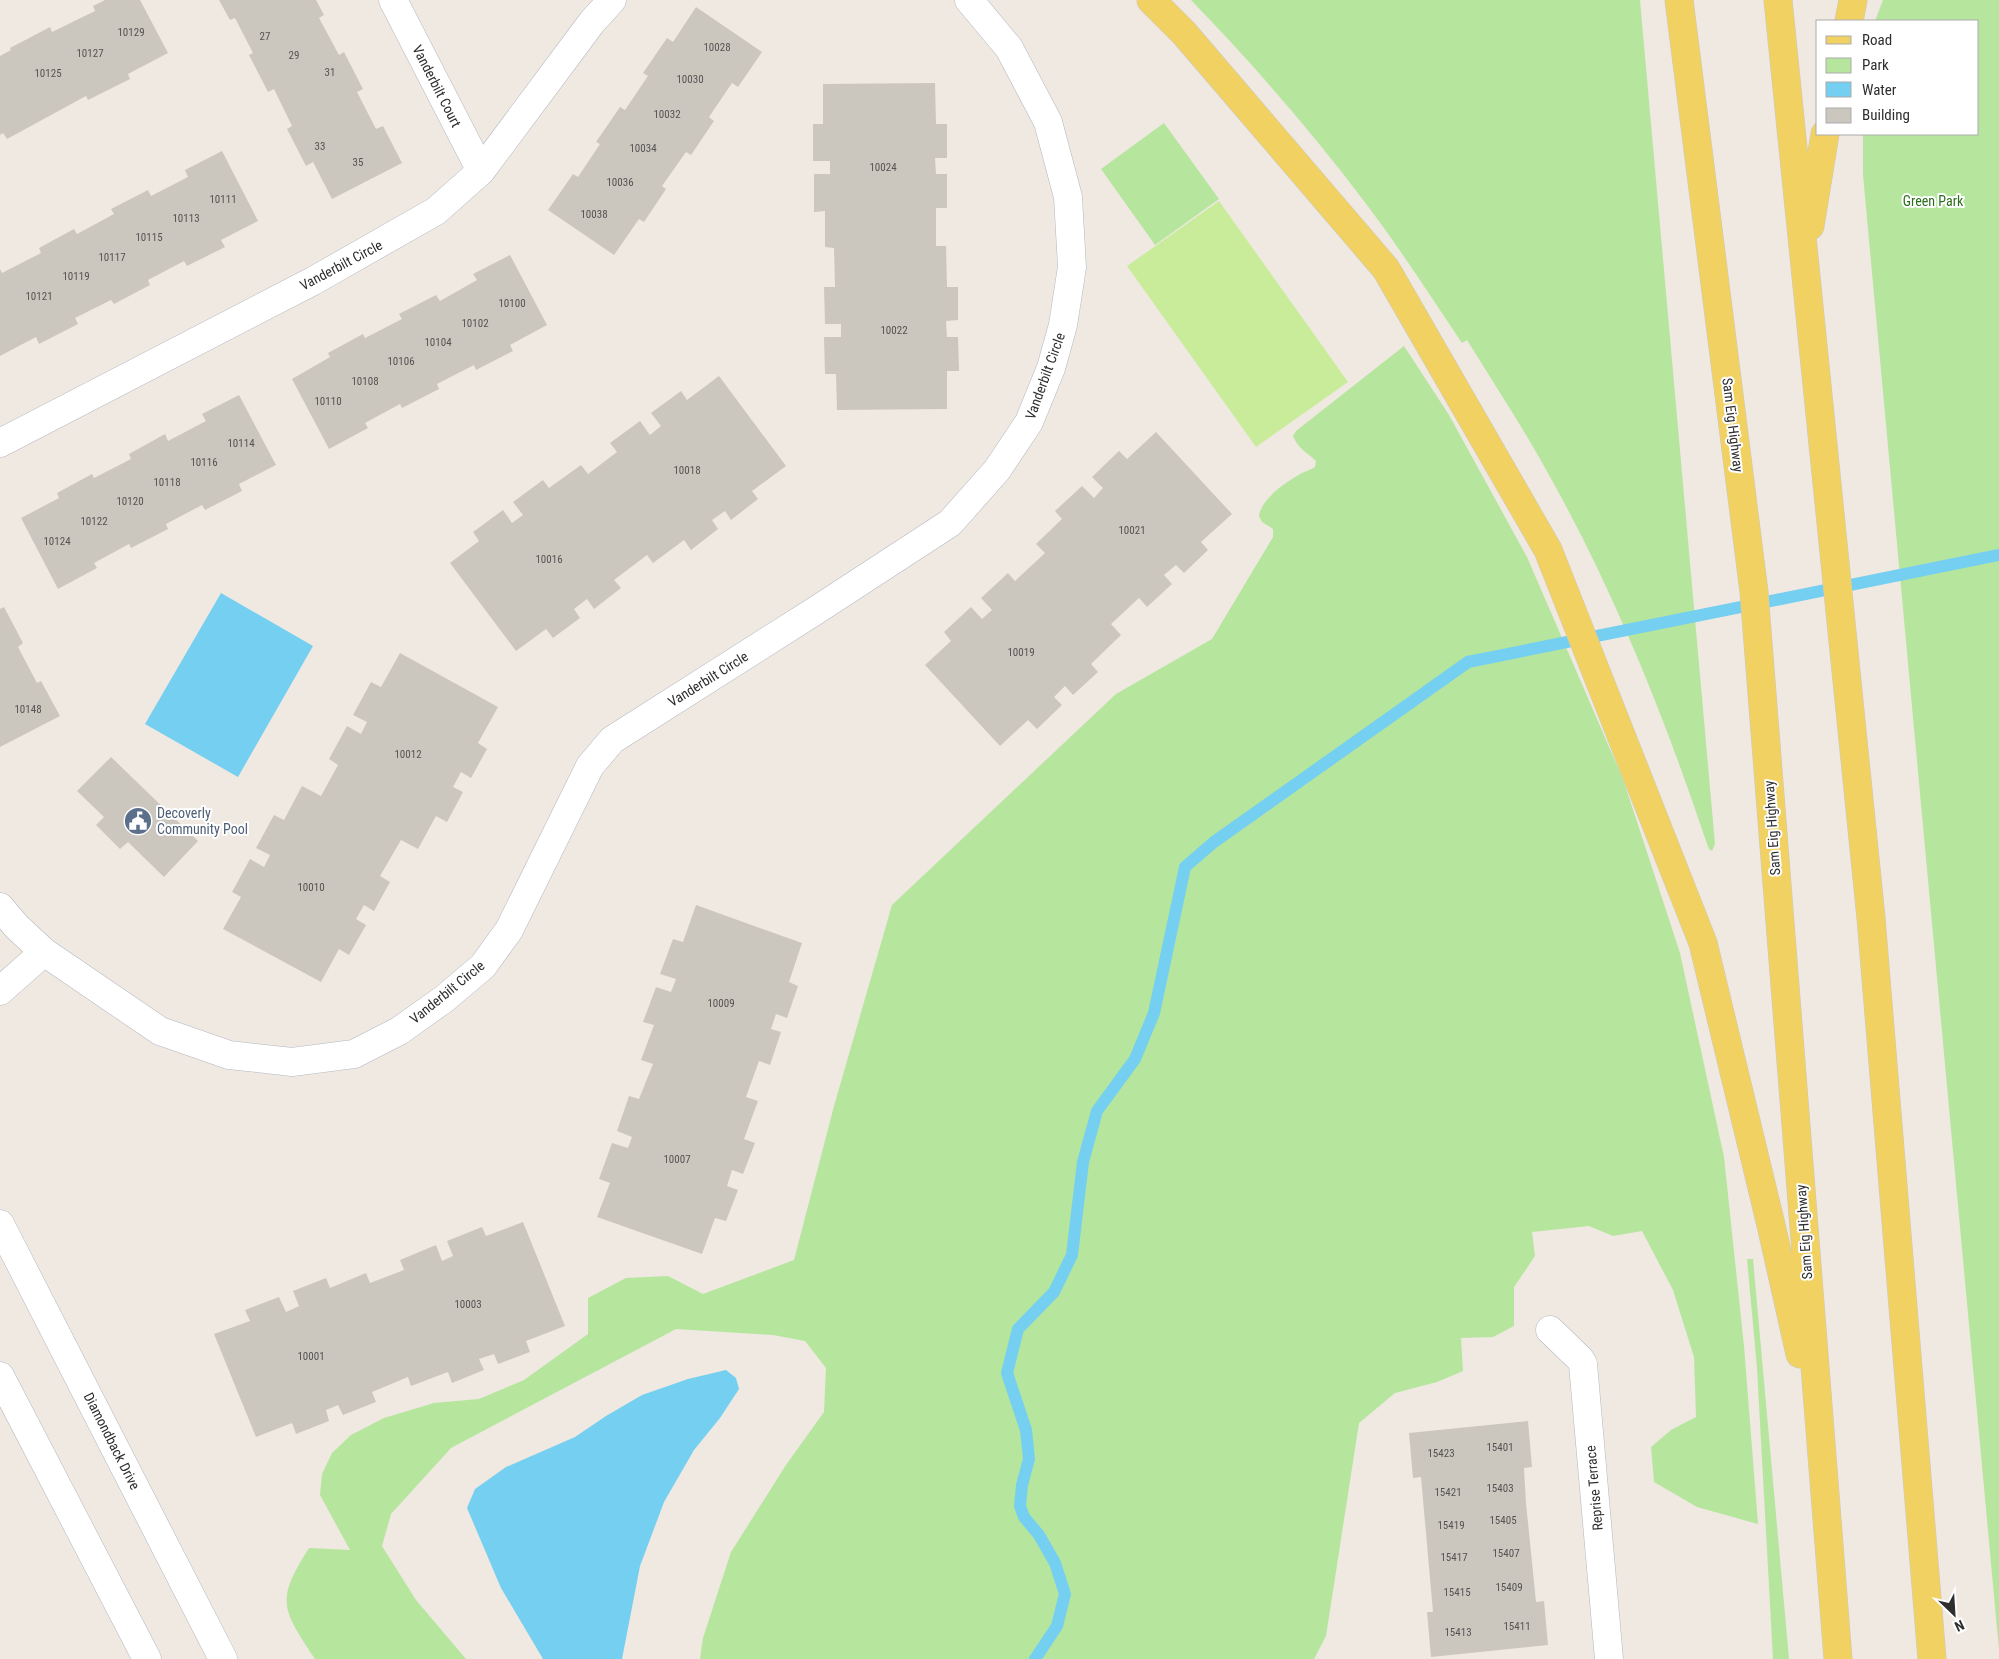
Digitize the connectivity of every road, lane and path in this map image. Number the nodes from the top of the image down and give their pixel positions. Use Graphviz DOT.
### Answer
graph roads {
  1 [pos="393,0"];
  2 [pos="612,0"];
  3 [pos="969,0"];
  4 [pos="1151,0"];
  5 [pos="1679,0"];
  6 [pos="1778,0"];
  7 [pos="1853,0"];
  8 [pos="586,11"];
  9 [pos="1849,20"];
  10 [pos="1825,135"];
  11 [pos="481,171"];
  12 [pos="1804,262"];
  13 [pos="0,442"];
  14 [pos="6,924"];
  15 [pos="44,952"];
  16 [pos="0,991"];
  17 [pos="0,1224"];
  18 [pos="1550,1330"];
  19 [pos="0,1376"];
  20 [pos="1822,1455"];
  21 [pos="147,1659"];
  22 [pos="223,1659"];
  23 [pos="1609,1659"];
  24 [pos="1838,1659"];
  25 [pos="1932,1659"];
  1 -- 11 [label="street, Vanderbilt Court"];
  2 -- 8 [label="street, Vanderbilt Circle"];
  3 -- 15 [label="street, Vanderbilt Circle"];
  4 -- 20 [label="main road"];
  5 -- 20 [label="main road, Sam Eig Highway"];
  6 -- 12 [label="main road"];
  7 -- 9 [label="main road"];
  8 -- 11 [label="street, Vanderbilt Circle"];
  10 -- 12 [label="main road"];
  11 -- 13 [label="street, Vanderbilt Circle"];
  12 -- 25 [label="main road"];
  14 -- 15 [label="street, Vanderbilt Circle"];
  15 -- 16 [label="street"];
  17 -- 22 [label="street, Diamondback Drive"];
  18 -- 23 [label="street, Reprise Terrace"];
  19 -- 21 [label="street"];
  20 -- 24 [label="main road, Sam Eig Highway"];
}
